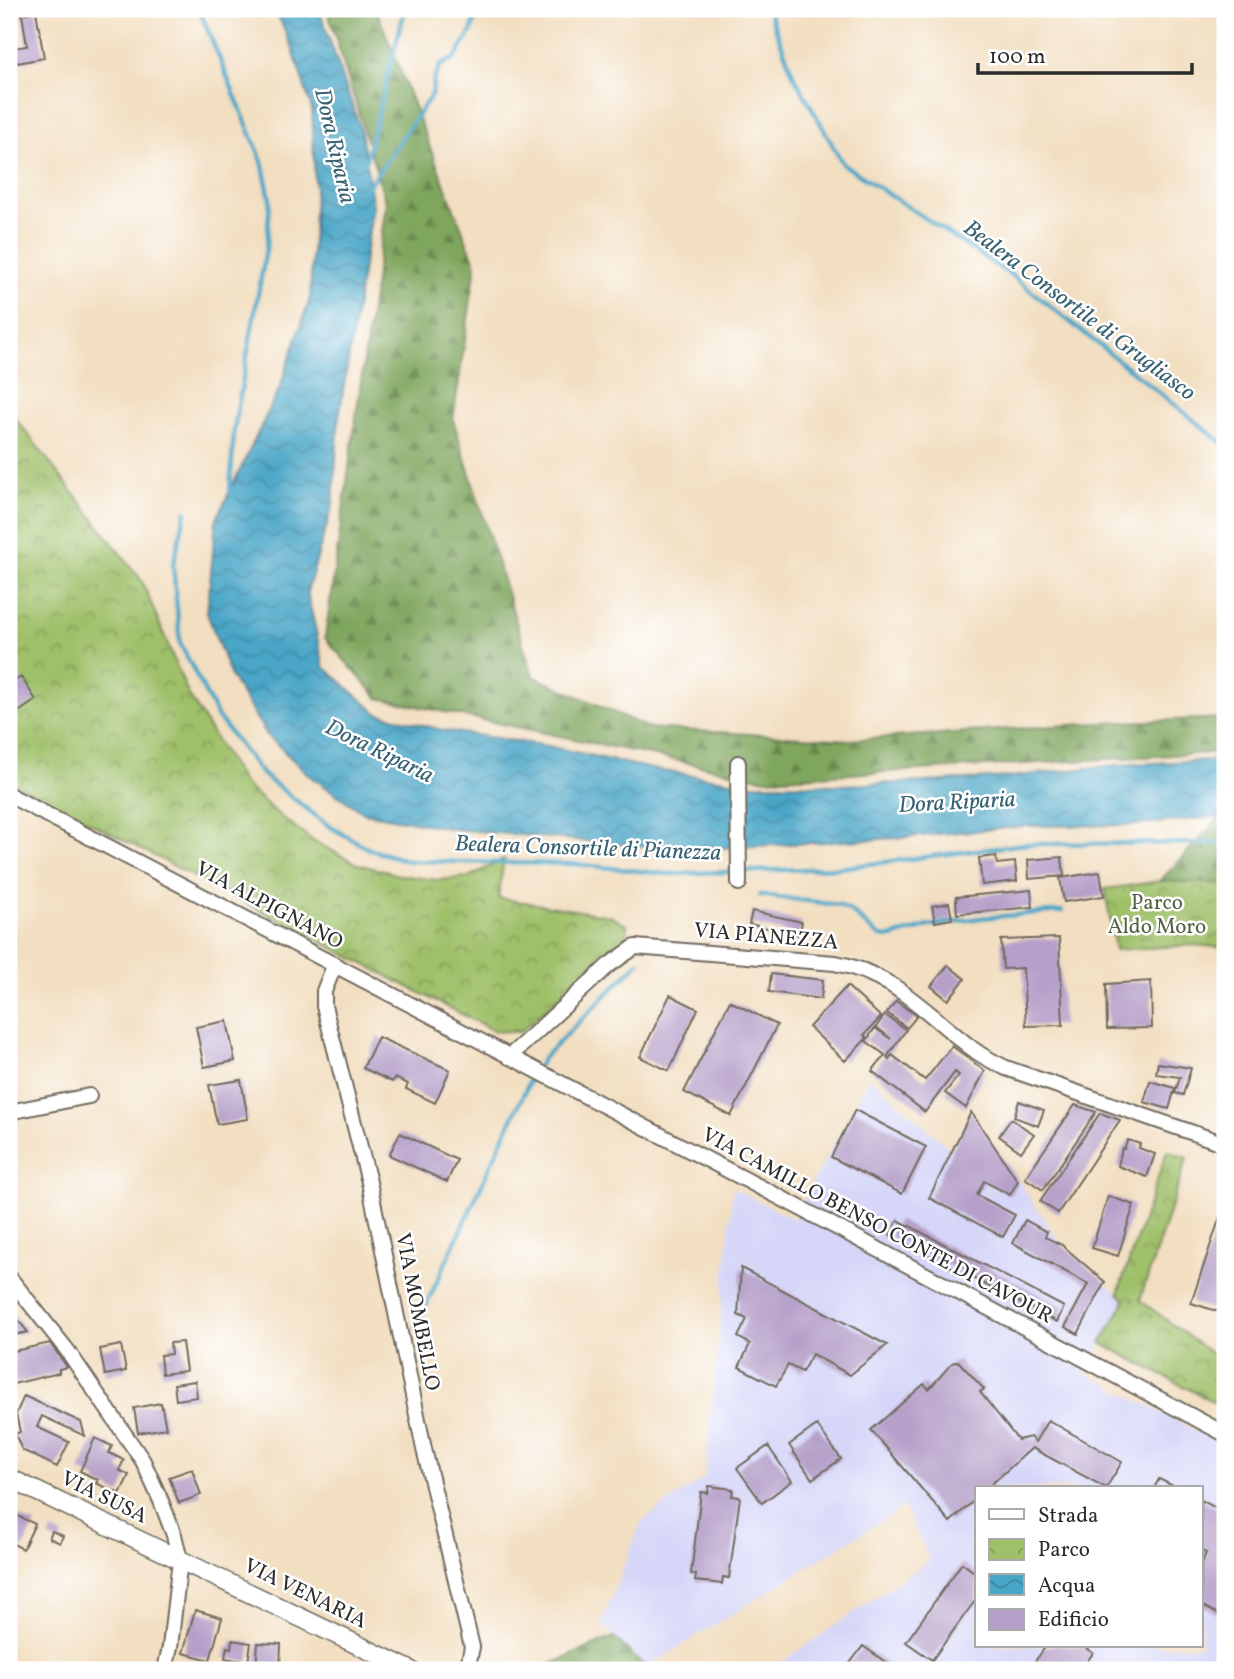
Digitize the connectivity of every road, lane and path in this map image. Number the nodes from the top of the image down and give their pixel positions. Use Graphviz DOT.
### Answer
graph roads {
  1 [pos="738,763"];
  2 [pos="9,795"];
  3 [pos="739,883"];
  4 [pos="335,964"];
  5 [pos="509,1057"];
  6 [pos="89,1096"];
  7 [pos="9,1112"];
  8 [pos="1225,1144"];
  9 [pos="9,1277"];
  10 [pos="1225,1434"];
  11 [pos="9,1478"];
  12 [pos="180,1560"];
  13 [pos="165,1670"];
  14 [pos="410,1670"];
  15 [pos="467,1670"];
  1 -- 3 [label="street"];
  2 -- 4 [label="street, VIA ALPIGNANO"];
  4 -- 5 [label="street, VIA ALPIGNANO"];
  4 -- 15 [label="street, VIA MOMBELLO"];
  5 -- 8 [label="street, VIA PIANEZZA"];
  5 -- 10 [label="street, VIA CAMILLO BENSO CONTE DI CAVOUR"];
  6 -- 7 [label="street"];
  9 -- 12 [label="street"];
  11 -- 12 [label="main road, VIA SUSA"];
  12 -- 13 [label="street"];
  12 -- 14 [label="main road, VIA VENARIA"];
}
